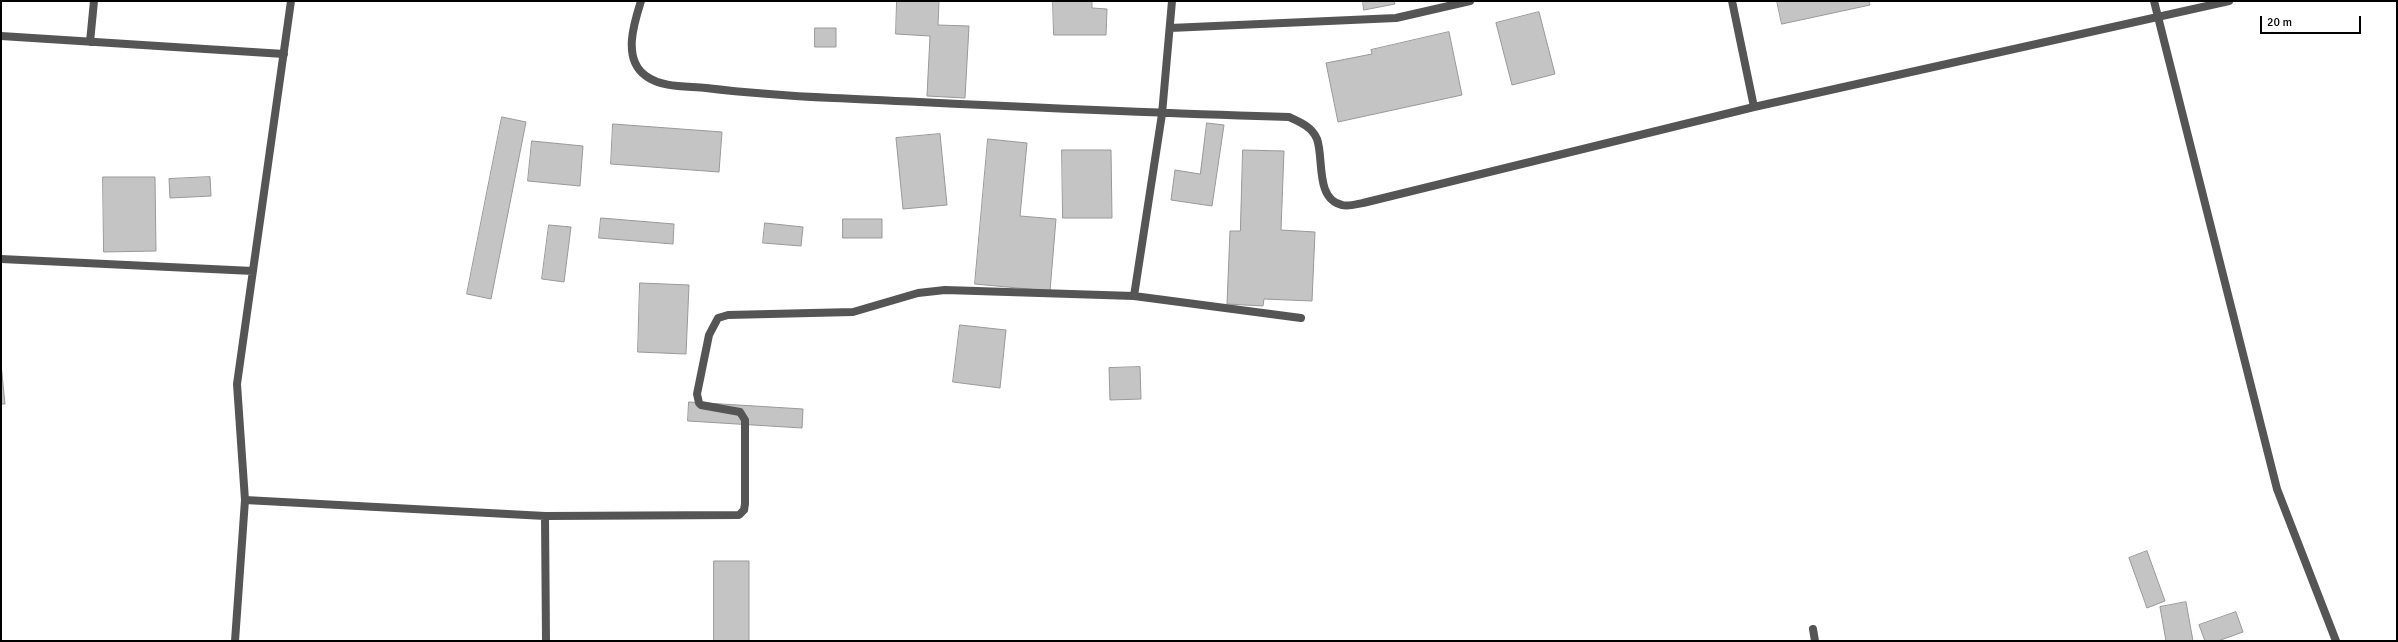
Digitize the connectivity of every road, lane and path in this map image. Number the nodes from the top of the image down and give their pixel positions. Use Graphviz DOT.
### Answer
graph roads {
  1 [pos="94,1"];
  2 [pos="291,1"];
  3 [pos="641,1"];
  4 [pos="1172,1"];
  5 [pos="1470,1"];
  6 [pos="1732,1"];
  7 [pos="2154,1"];
  8 [pos="2229,1"];
  9 [pos="2157,17"];
  10 [pos="1170,28"];
  11 [pos="1,36"];
  12 [pos="90,42"];
  13 [pos="284,54"];
  14 [pos="1754,107"];
  15 [pos="1162,114"];
  16 [pos="1,259"];
  17 [pos="253,271"];
  18 [pos="1134,296"];
  19 [pos="1301,318"];
  20 [pos="245,500"];
  21 [pos="545,516"];
  22 [pos="1813,629"];
  23 [pos="236,641"];
  24 [pos="546,641"];
  25 [pos="1815,641"];
  26 [pos="2336,641"];
  1 -- 12 [label="street"];
  2 -- 13 [label="street"];
  3 -- 15 [label="street"];
  4 -- 10 [label="street"];
  5 -- 10 [label="street"];
  6 -- 14 [label="street"];
  7 -- 9 [label="street"];
  8 -- 9 [label="street"];
  9 -- 14 [label="street"];
  9 -- 26 [label="street"];
  10 -- 15 [label="street"];
  11 -- 12 [label="street"];
  12 -- 13 [label="street"];
  13 -- 17 [label="street"];
  14 -- 15 [label="street"];
  15 -- 18 [label="street"];
  16 -- 17 [label="street"];
  17 -- 20 [label="street"];
  18 -- 19 [label="street"];
  18 -- 21 [label="street"];
  20 -- 21 [label="street"];
  20 -- 23 [label="street"];
  21 -- 24 [label="street"];
  22 -- 25 [label="street"];
}
